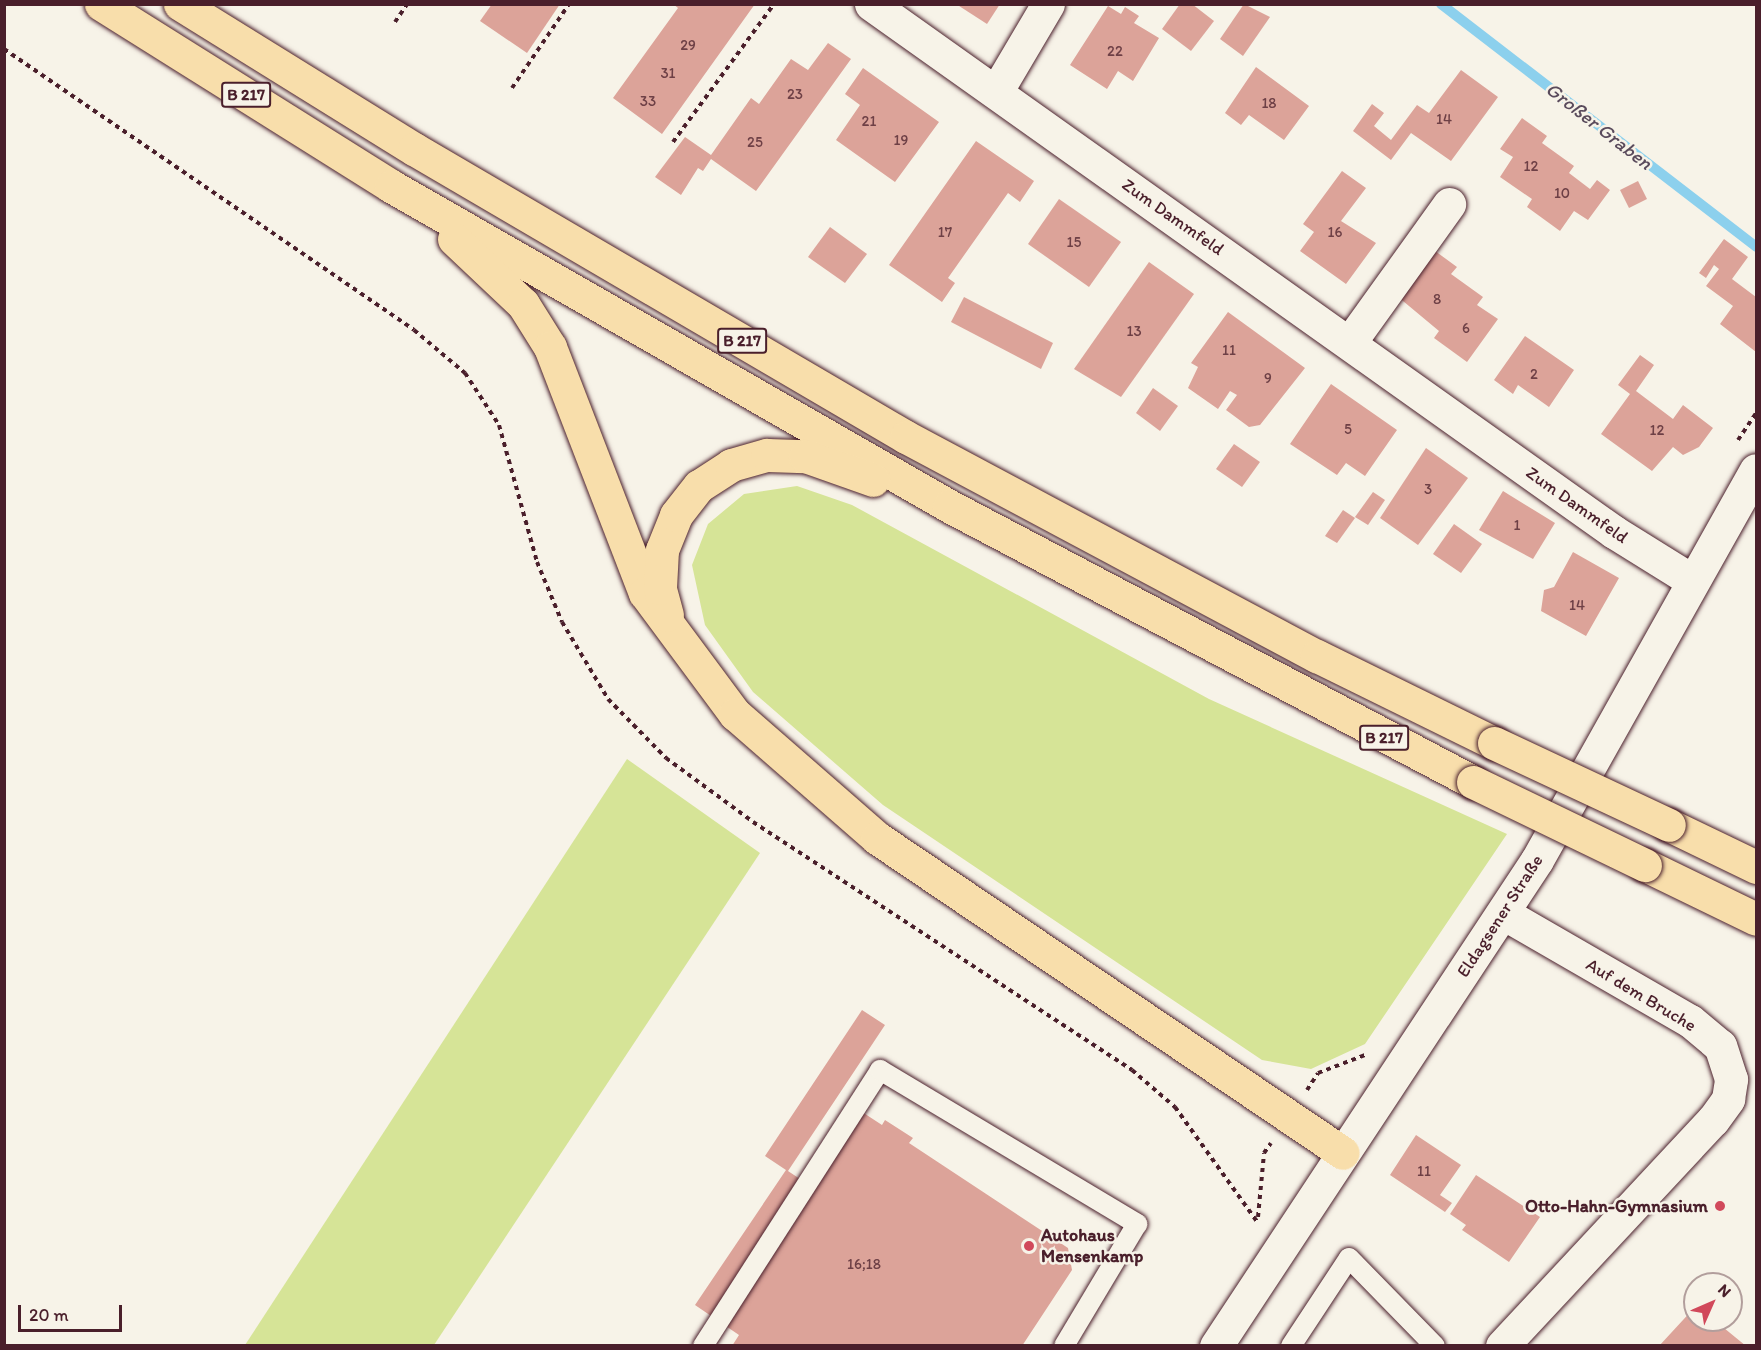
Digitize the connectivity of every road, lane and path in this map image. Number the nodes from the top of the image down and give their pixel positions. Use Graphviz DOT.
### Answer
graph roads {
  1 [pos="101,4"];
  2 [pos="180,4"];
  3 [pos="407,4"];
  4 [pos="569,4"];
  5 [pos="774,4"];
  6 [pos="871,4"];
  7 [pos="1048,4"];
  8 [pos="395,22"];
  9 [pos="512,87"];
  10 [pos="996,92"];
  11 [pos="673,142"];
  12 [pos="391,186"];
  13 [pos="1449,204"];
  14 [pos="1350,342"];
  15 [pos="1756,470"];
  16 [pos="949,507"];
  17 [pos="1691,580"];
  18 [pos="690,656"];
  19 [pos="1756,867"];
  20 [pos="1503,914"];
  21 [pos="1756,919"];
  22 [pos="1290,1117"];
  23 [pos="1343,1153"];
  24 [pos="1252,1231"];
  25 [pos="703,1346"];
  26 [pos="1064,1346"];
  27 [pos="1216,1346"];
  28 [pos="1291,1346"];
  29 [pos="1435,1346"];
  30 [pos="1502,1346"];
  1 -- 12 [label="highway, B 217"];
  2 -- 19 [label="highway, B 217, bridge"];
  3 -- 8 [label="path"];
  4 -- 9 [label="path"];
  5 -- 11 [label="path"];
  6 -- 10 [label="street, Zum Dammfeld"];
  7 -- 10 [label="street"];
  10 -- 14 [label="street, Zum Dammfeld"];
  12 -- 16 [label="highway, B 217"];
  12 -- 18 [label="highway"];
  13 -- 14 [label="street"];
  14 -- 17 [label="street, Zum Dammfeld"];
  15 -- 17 [label="street, Eldagsener Straße"];
  16 -- 18 [label="highway"];
  16 -- 21 [label="highway, B 217, bridge"];
  17 -- 20 [label="street, Eldagsener Straße"];
  18 -- 22 [label="highway"];
  20 -- 23 [label="street, Eldagsener Straße"];
  20 -- 30 [label="street, Auf dem Bruche"];
  22 -- 23 [label="highway"];
  22 -- 24 [label="path"];
  23 -- 27 [label="street, Eldagsener Straße"];
  25 -- 26 [label="lane"];
  28 -- 29 [label="lane"];
}
